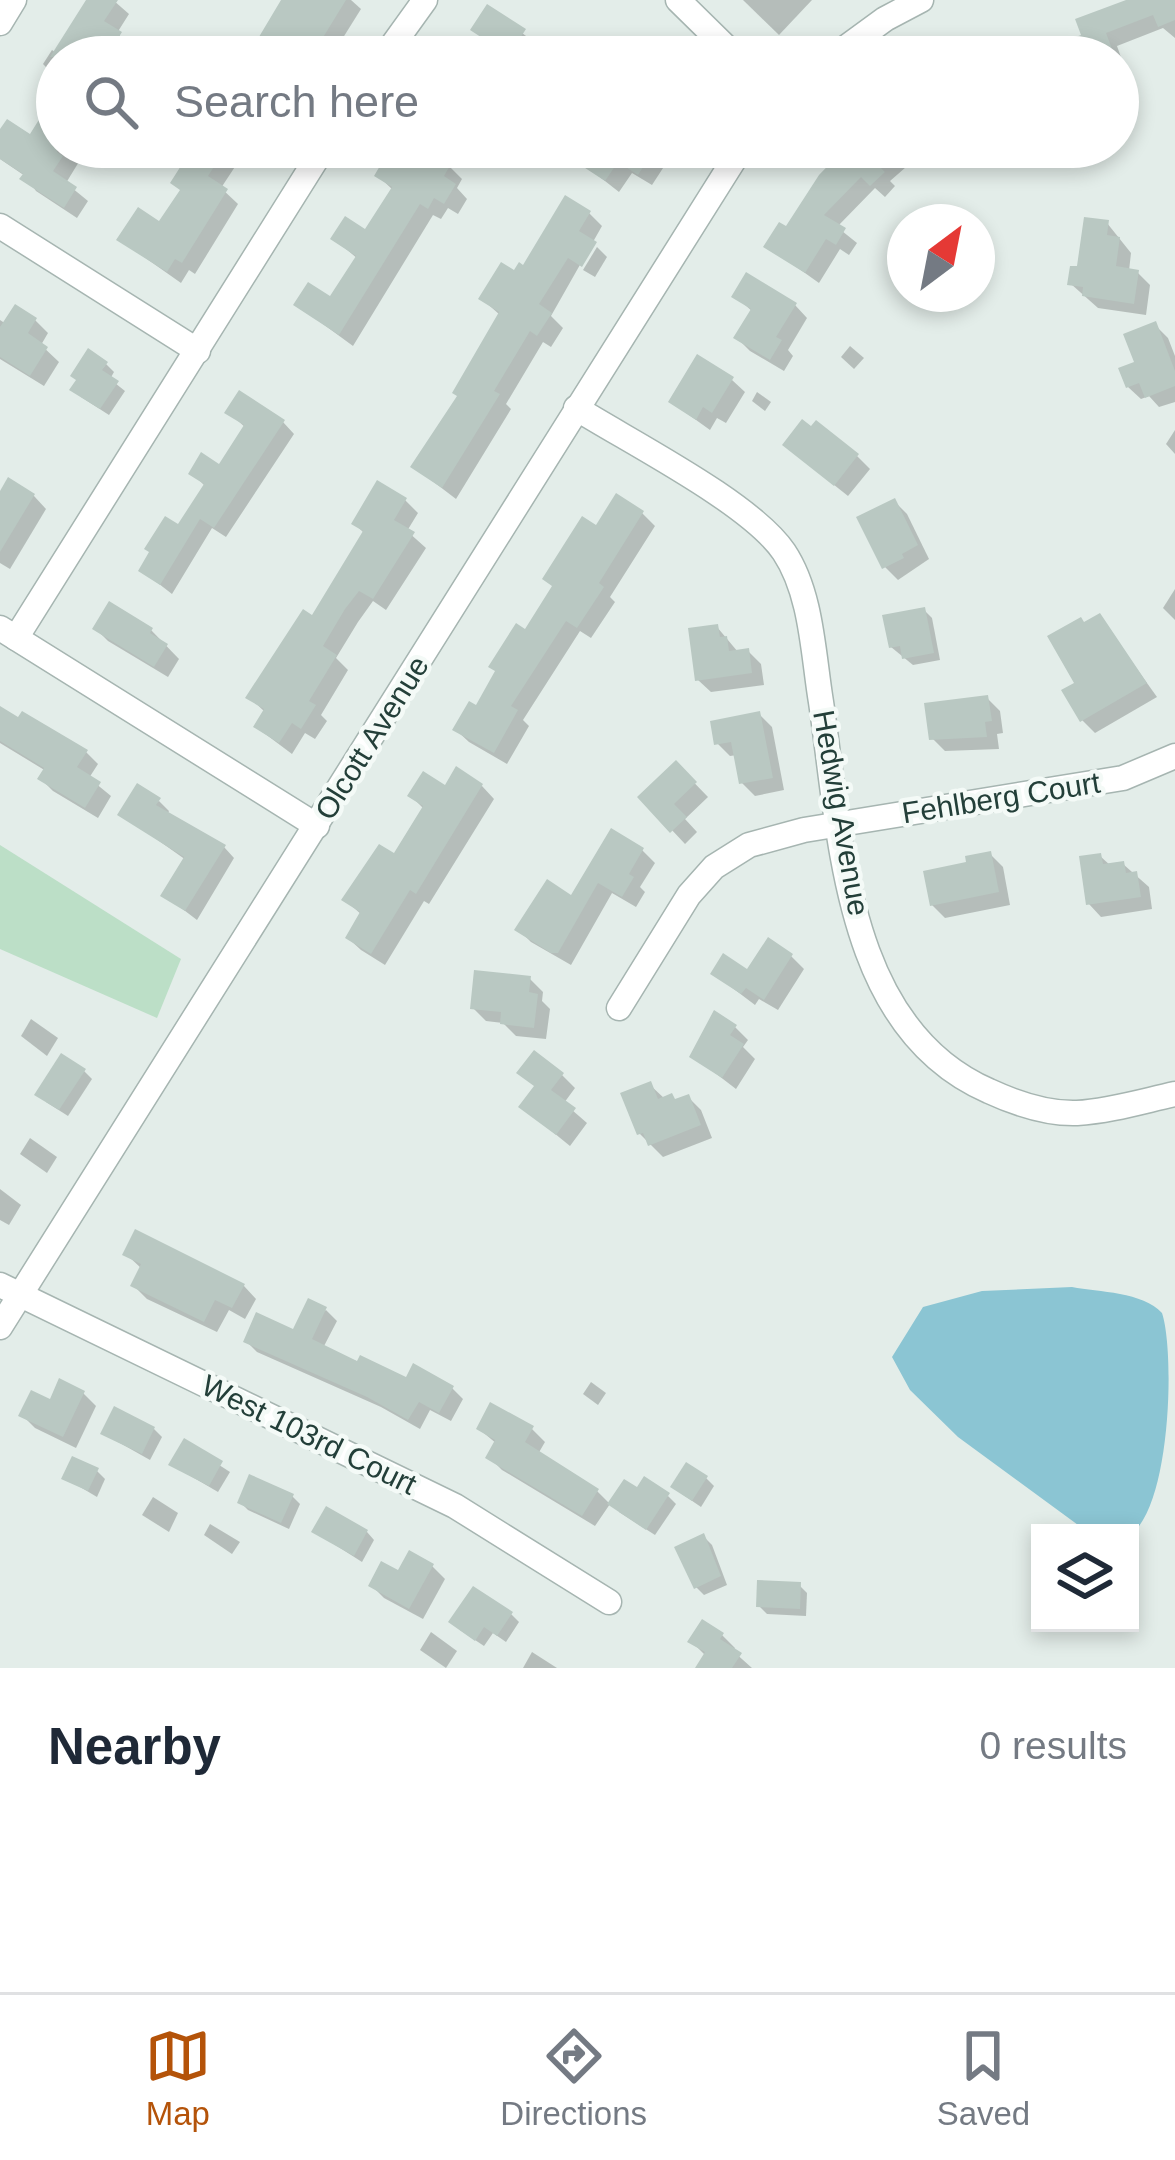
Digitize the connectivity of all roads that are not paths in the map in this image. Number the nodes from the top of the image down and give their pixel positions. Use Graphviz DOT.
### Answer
graph roads {
  1 [pos="14,0"];
  2 [pos="425,0"];
  3 [pos="677,0"];
  4 [pos="921,0"];
  5 [pos="0,23"];
  6 [pos="399,36"];
  7 [pos="714,36"];
  8 [pos="863,36"];
  9 [pos="311,168"];
  10 [pos="729,168"];
  11 [pos="0,226"];
  12 [pos="198,351"];
  13 [pos="576,408"];
  14 [pos="8,633"];
  15 [pos="1175,756"];
  16 [pos="840,825"];
  17 [pos="317,826"];
  18 [pos="619,1008"];
  19 [pos="1175,1094"];
  20 [pos="10,1290"];
  21 [pos="0,1327"];
  22 [pos="609,1602"];
  1 -- 5 [label="street"];
  2 -- 6 [label="street"];
  3 -- 7 [label="street"];
  4 -- 8 [label="street"];
  9 -- 12 [label="street"];
  10 -- 13 [label="street, Olcott Avenue"];
  11 -- 12 [label="street"];
  12 -- 14 [label="street"];
  13 -- 16 [label="street, Hedwig Avenue"];
  13 -- 17 [label="street, Olcott Avenue"];
  14 -- 17 [label="street"];
  15 -- 16 [label="street, Fehlberg Court"];
  16 -- 18 [label="street, Fehlberg Court"];
  16 -- 19 [label="street, Hedwig Avenue"];
  17 -- 20 [label="street, Olcott Avenue"];
  20 -- 21 [label="street, Olcott Avenue"];
  20 -- 22 [label="street, West 103rd Court"];
}
